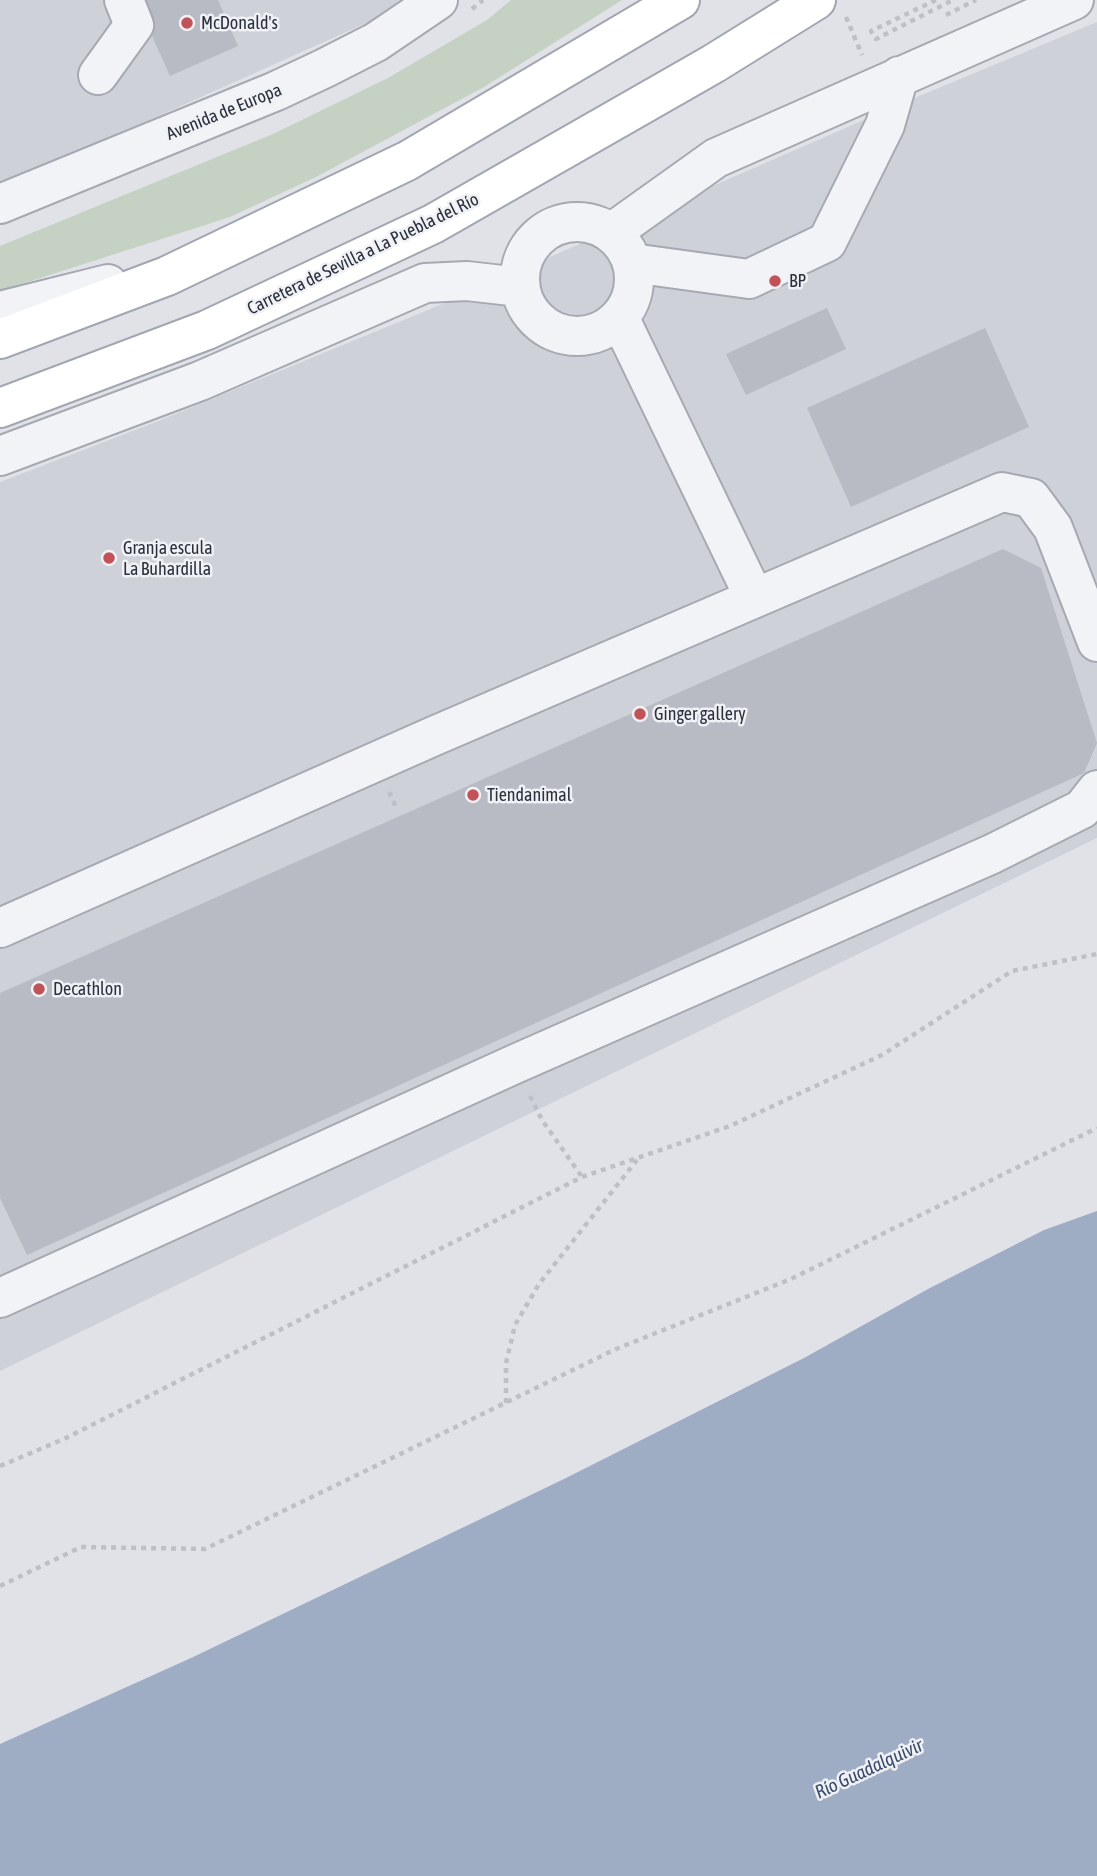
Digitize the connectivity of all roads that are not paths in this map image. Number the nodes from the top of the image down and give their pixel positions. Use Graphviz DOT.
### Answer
graph roads {
  1 [pos="124,0"];
  2 [pos="438,0"];
  3 [pos="680,0"];
  4 [pos="1074,0"];
  5 [pos="830,5"];
  6 [pos="886,63"];
  7 [pos="98,75"];
  8 [pos="0,204"];
  9 [pos="621,248"];
  10 [pos="208,258"];
  11 [pos="520,287"];
  12 [pos="0,312"];
  13 [pos="620,319"];
  14 [pos="0,339"];
  15 [pos="0,408"];
  16 [pos="0,456"];
  17 [pos="754,597"];
  18 [pos="1097,642"];
  19 [pos="1097,790"];
  20 [pos="0,928"];
  21 [pos="0,1298"];
  1 -- 7 [label="street"];
  2 -- 8 [label="street, Avenida de Europa"];
  3 -- 10 [label="main road"];
  4 -- 6 [label="street"];
  5 -- 15 [label="main road, Carretera de Sevilla a La Puebla del Río"];
  6 -- 9 [label="street"];
  6 -- 9 [label="street"];
  9 -- 11 [label="street"];
  9 -- 13 [label="street"];
  10 -- 12 [label="street"];
  10 -- 14 [label="main road"];
  11 -- 13 [label="street"];
  11 -- 16 [label="street"];
  13 -- 17 [label="street"];
  17 -- 18 [label="street"];
  17 -- 20 [label="street"];
  19 -- 21 [label="street"];
}
